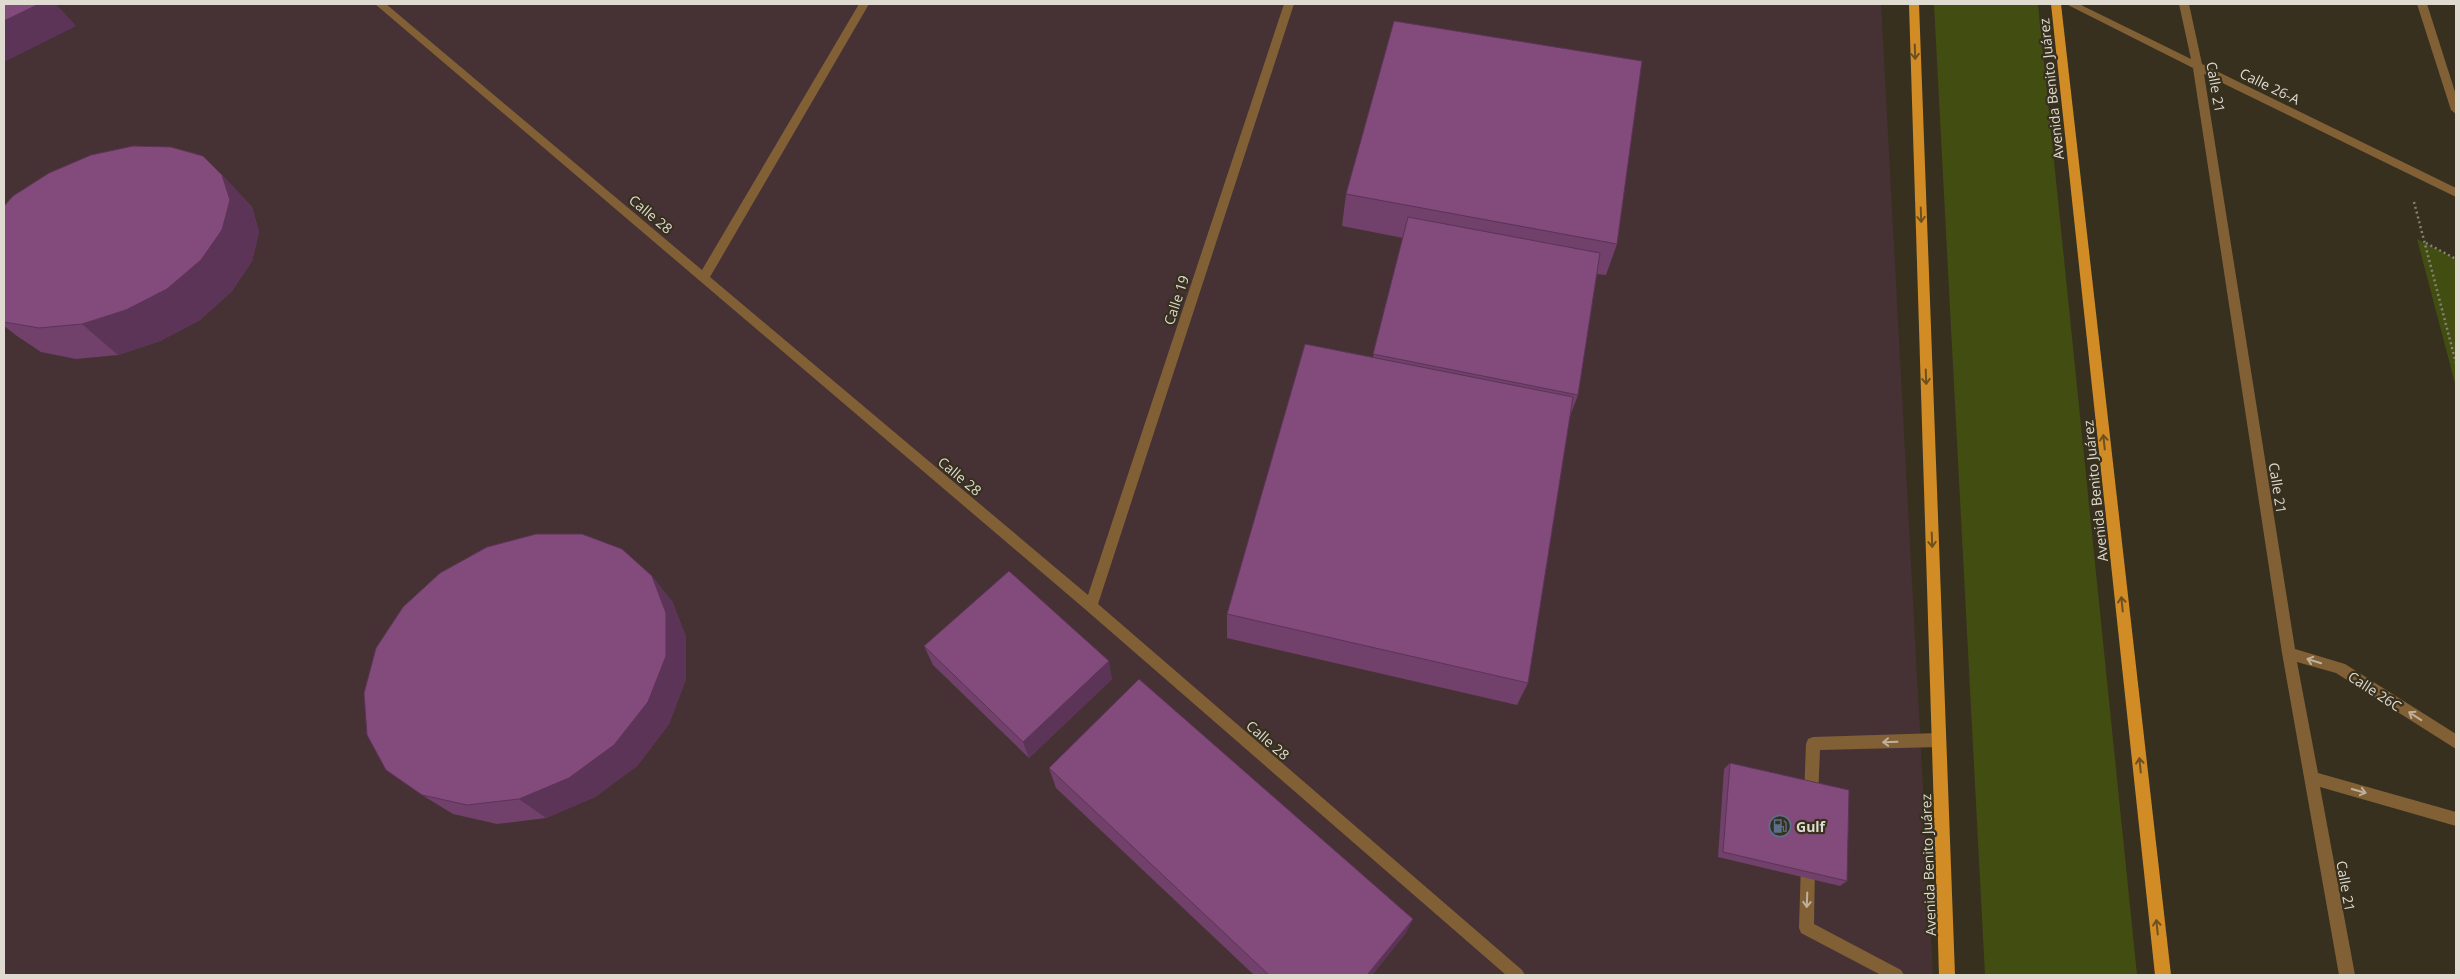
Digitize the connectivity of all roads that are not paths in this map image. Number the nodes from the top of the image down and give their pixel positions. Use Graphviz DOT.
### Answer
graph roads {
  1 [pos="380,4"];
  2 [pos="864,4"];
  3 [pos="1289,4"];
  4 [pos="1914,4"];
  5 [pos="2056,4"];
  6 [pos="2071,4"];
  7 [pos="2184,4"];
  8 [pos="2422,4"];
  9 [pos="2198,66"];
  10 [pos="2456,110"];
  11 [pos="2456,193"];
  12 [pos="704,277"];
  13 [pos="1091,606"];
  14 [pos="2288,653"];
  15 [pos="1939,740"];
  16 [pos="2456,742"];
  17 [pos="2312,778"];
  18 [pos="1810,812"];
  19 [pos="2456,819"];
  20 [pos="1809,851"];
  21 [pos="1517,975"];
  22 [pos="1896,975"];
  23 [pos="1947,975"];
  24 [pos="2163,975"];
  25 [pos="2347,975"];
  1 -- 12 [label="street, Calle 28"];
  2 -- 12 [label="street"];
  3 -- 13 [label="street, Calle 19"];
  4 -- 15 [label="main road, Avenida Benito Juárez, one-way"];
  24 -- 5 [label="main road, Avenida Benito Juárez, one-way"];
  6 -- 9 [label="street, Calle 26-A"];
  7 -- 9 [label="street, Calle 21"];
  8 -- 10 [label="street"];
  9 -- 11 [label="street, Calle 26-A"];
  9 -- 14 [label="street, Calle 21"];
  12 -- 13 [label="street, Calle 28"];
  13 -- 21 [label="street, Calle 28"];
  16 -- 14 [label="street, Calle 26C, one-way"];
  14 -- 17 [label="street, Calle 21"];
  15 -- 18 [label="street, one-way"];
  15 -- 23 [label="main road, Avenida Benito Juárez"];
  17 -- 19 [label="street, one-way"];
  17 -- 25 [label="street, Calle 21"];
  20 -- 22 [label="street, one-way"];
}
